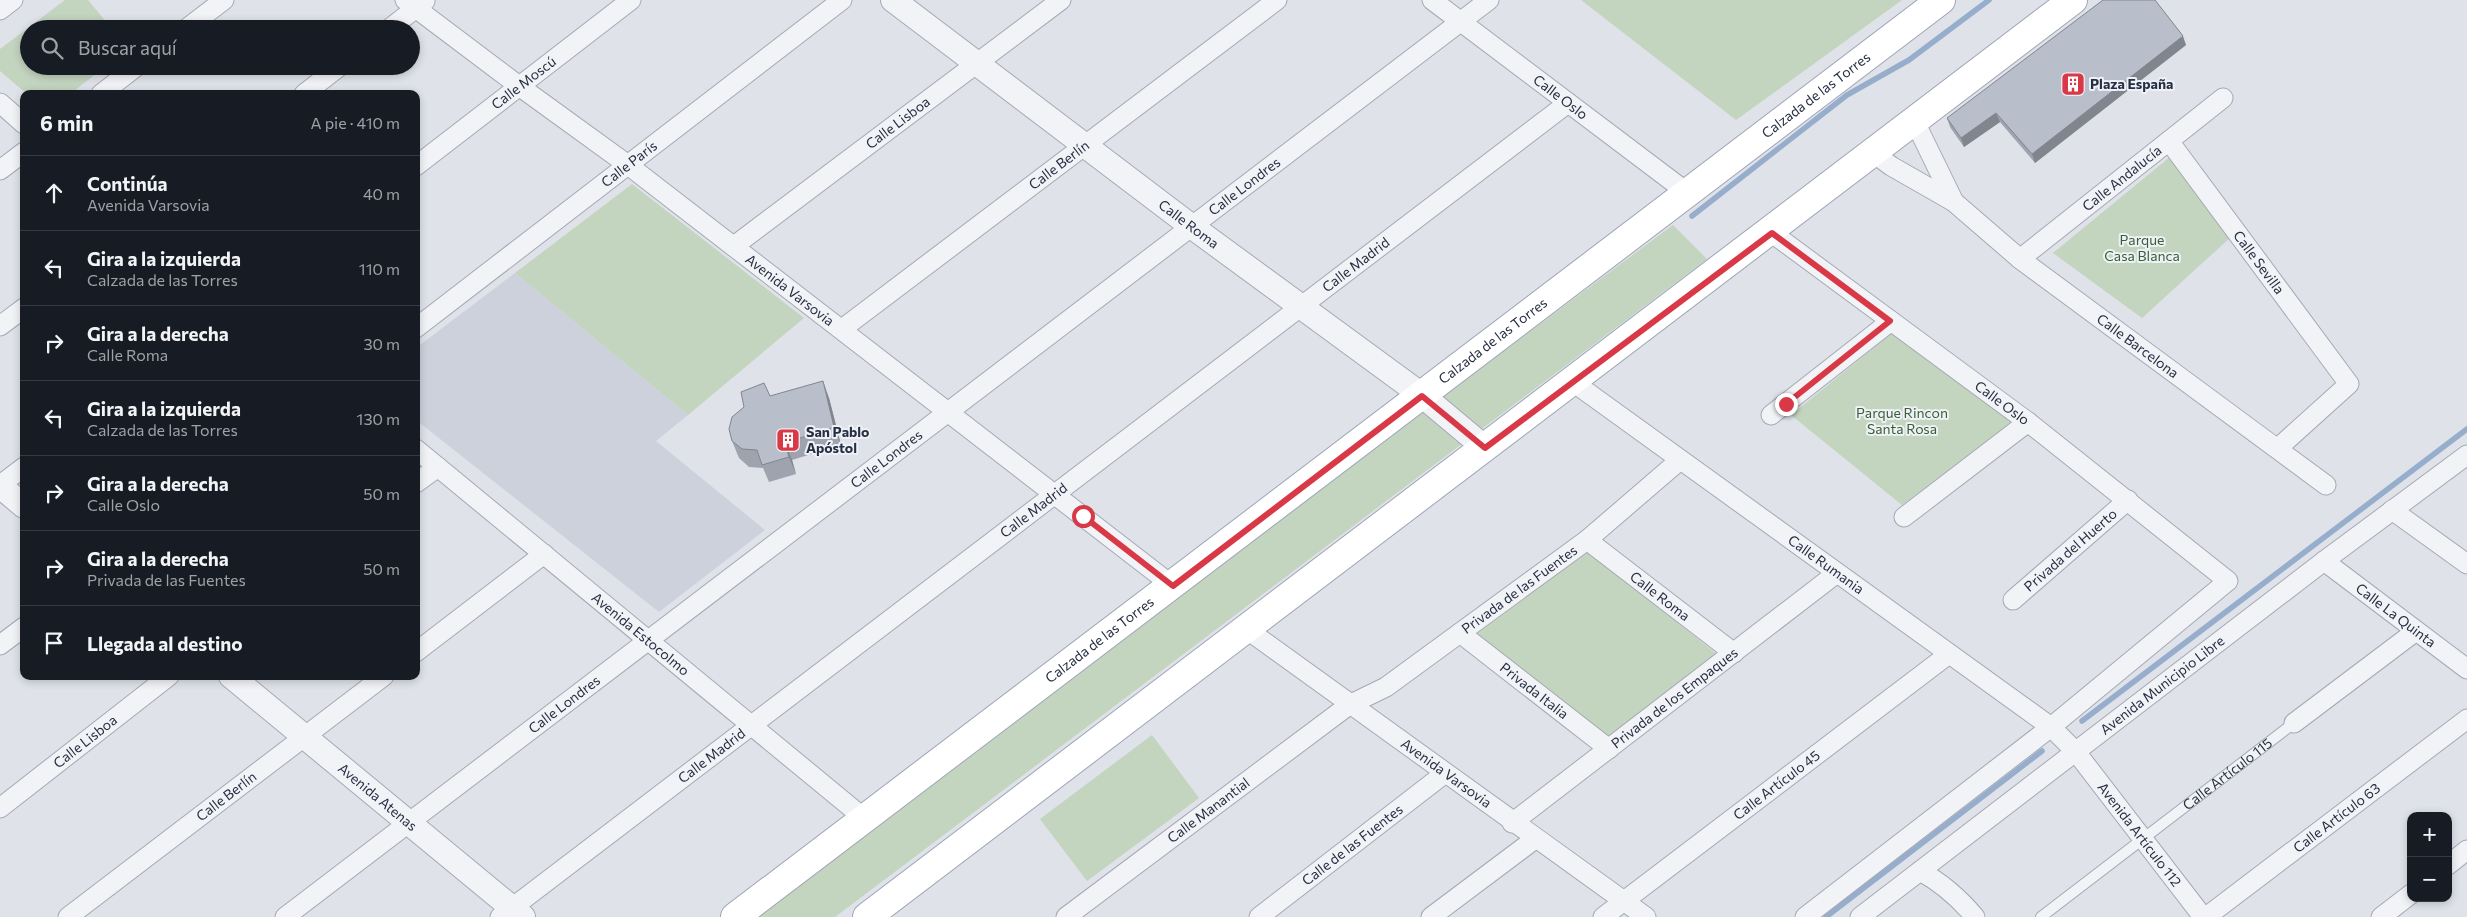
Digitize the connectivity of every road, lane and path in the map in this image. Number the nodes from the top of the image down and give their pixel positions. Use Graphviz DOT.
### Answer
graph roads {
  1 [pos="13,0"];
  2 [pos="224,0"];
  3 [pos="631,0"];
  4 [pos="842,0"];
  5 [pos="893,0"];
  6 [pos="1061,0"];
  7 [pos="1277,0"];
  8 [pos="1432,0"];
  9 [pos="1489,0"];
  10 [pos="1941,0"];
  11 [pos="2073,0"];
  12 [pos="416,3"];
  13 [pos="0,10"];
  14 [pos="198,20"];
  15 [pos="398,20"];
  16 [pos="1462,22"];
  17 [pos="976,64"];
  18 [pos="125,75"];
  19 [pos="328,75"];
  20 [pos="519,86"];
  21 [pos="106,90"];
  22 [pos="309,90"];
  23 [pos="2224,98"];
  24 [pos="0,102"];
  25 [pos="1568,103"];
  26 [pos="20,120"];
  27 [pos="1915,122"];
  28 [pos="2169,141"];
  29 [pos="1084,146"];
  30 [pos="1875,154"];
  31 [pos="20,155"];
  32 [pos="420,163"];
  33 [pos="628,165"];
  34 [pos="0,170"];
  35 [pos="1689,194"];
  36 [pos="1954,202"];
  37 [pos="1191,226"];
  38 [pos="1772,233"];
  39 [pos="734,246"];
  40 [pos="2020,259"];
  41 [pos="1301,307"];
  42 [pos="20,311"];
  43 [pos="1890,321"];
  44 [pos="420,325"];
  45 [pos="0,326"];
  46 [pos="842,329"];
  47 [pos="1573,382"];
  48 [pos="1422,396"];
  49 [pos="947,412"];
  50 [pos="1770,415"];
  51 [pos="2028,422"];
  52 [pos="1485,448"];
  53 [pos="2278,448"];
  54 [pos="420,452"];
  55 [pos="2467,455"];
  56 [pos="1680,460"];
  57 [pos="438,467"];
  58 [pos="20,470"];
  59 [pos="420,480"];
  60 [pos="2326,485"];
  61 [pos="0,486"];
  62 [pos="1053,494"];
  63 [pos="2128,500"];
  64 [pos="20,503"];
  65 [pos="2392,510"];
  66 [pos="1904,516"];
  67 [pos="1587,540"];
  68 [pos="544,554"];
  69 [pos="2324,561"];
  70 [pos="2467,564"];
  71 [pos="1837,573"];
  72 [pos="1173,586"];
  73 [pos="2013,600"];
  74 [pos="1245,628"];
  75 [pos="20,630"];
  76 [pos="2416,631"];
  77 [pos="1460,633"];
  78 [pos="648,640"];
  79 [pos="0,645"];
  80 [pos="420,649"];
  81 [pos="1734,653"];
  82 [pos="1949,654"];
  83 [pos="2467,669"];
  84 [pos="164,680"];
  85 [pos="236,680"];
  86 [pos="379,680"];
  87 [pos="1349,705"];
  88 [pos="2467,719"];
  89 [pos="2294,723"];
  90 [pos="751,725"];
  91 [pos="2051,727"];
  92 [pos="305,737"];
  93 [pos="1609,748"];
  94 [pos="2076,752"];
  95 [pos="1444,774"];
  96 [pos="0,808"];
  97 [pos="865,819"];
  98 [pos="408,823"];
  99 [pos="1512,823"];
  100 [pos="1535,839"];
  101 [pos="2143,839"];
  102 [pos="2467,850"];
  103 [pos="2452,862"];
  104 [pos="1920,871"];
  105 [pos="2407,897"];
  106 [pos="1625,900"];
  107 [pos="512,914"];
  108 [pos="68,917"];
  109 [pos="285,917"];
  110 [pos="734,917"];
  111 [pos="867,917"];
  112 [pos="1066,917"];
  113 [pos="1259,917"];
  114 [pos="1431,917"];
  115 [pos="1603,917"];
  116 [pos="1646,917"];
  117 [pos="1805,917"];
  118 [pos="1860,917"];
  119 [pos="1975,917"];
  120 [pos="2041,917"];
  121 [pos="2205,917"];
  122 [pos="2381,917"];
  1 -- 13 [label="street"];
  2 -- 14 [label="street"];
  3 -- 20 [label="street, Calle Moscú"];
  4 -- 33 [label="street, Calle París"];
  5 -- 17 [label="street, Calle Roma"];
  6 -- 17 [label="street, Calle Lisboa"];
  7 -- 29 [label="street, Calle Berlín"];
  8 -- 16 [label="street, Calle Oslo"];
  9 -- 16 [label="street, Calle Londres"];
  10 -- 35 [label="main road, Calzada de las Torres"];
  11 -- 27 [label="main road"];
  12 -- 15 [label="street"];
  12 -- 20 [label="street, Avenida Varsovia"];
  16 -- 25 [label="street, Calle Oslo"];
  16 -- 37 [label="street, Calle Londres"];
  17 -- 29 [label="street, Calle Roma"];
  17 -- 39 [label="street, Calle Lisboa"];
  18 -- 21 [label="street"];
  19 -- 22 [label="street"];
  20 -- 32 [label="street, Calle Moscú"];
  20 -- 33 [label="street, Avenida Varsovia"];
  23 -- 28 [label="street, Calle Andalucía"];
  24 -- 26 [label="street"];
  25 -- 35 [label="street, Calle Oslo"];
  25 -- 41 [label="street, Calle Madrid"];
  27 -- 30 [label="main road"];
  27 -- 36 [label="street, Calle Barcelona"];
  28 -- 40 [label="street, Calle Andalucía"];
  28 -- 53 [label="street, Calle Sevilla"];
  29 -- 37 [label="street, Calle Roma"];
  29 -- 46 [label="street, Calle Berlín"];
  30 -- 36 [label="street, Calle Barcelona"];
  30 -- 38 [label="main road"];
  31 -- 34 [label="street"];
  33 -- 39 [label="street, Avenida Varsovia"];
  33 -- 44 [label="street, Calle París"];
  35 -- 48 [label="main road, Calzada de las Torres"];
  36 -- 40 [label="street, Calle Barcelona"];
  37 -- 41 [label="street, Calle Roma"];
  37 -- 49 [label="street, Calle Londres"];
  38 -- 43 [label="street, Calle Oslo"];
  38 -- 47 [label="main road"];
  39 -- 46 [label="street, Avenida Varsovia"];
  40 -- 53 [label="street, Calle Barcelona"];
  41 -- 48 [label="street, Calle Roma"];
  41 -- 62 [label="street, Calle Madrid"];
  42 -- 45 [label="street"];
  43 -- 50 [label="street"];
  43 -- 51 [label="street, Calle Oslo"];
  46 -- 49 [label="street, Avenida Varsovia"];
  47 -- 52 [label="main road"];
  47 -- 56 [label="street, Calle Rumania"];
  48 -- 52 [label="street, Calle Roma"];
  48 -- 72 [label="main road, Calzada de las Torres"];
  49 -- 62 [label="street, Avenida Varsovia"];
  49 -- 78 [label="street, Calle Londres"];
  51 -- 63 [label="street, Calle Oslo"];
  51 -- 66 [label="street"];
  52 -- 74 [label="main road"];
  53 -- 60 [label="street, Calle Barcelona"];
  54 -- 57 [label="street, Avenida Estocolmo"];
  55 -- 65 [label="street, Avenida Municipio Libre"];
  56 -- 67 [label="street, Privada de las Fuentes"];
  56 -- 71 [label="street, Calle Rumania"];
  57 -- 59 [label="street"];
  57 -- 68 [label="street, Avenida Estocolmo"];
  58 -- 61 [label="street"];
  61 -- 64 [label="street"];
  62 -- 72 [label="street, Avenida Varsovia"];
  62 -- 90 [label="street, Calle Madrid"];
  63 -- 73 [label="street, Privada del Huerto"];
  63 -- 91 [label="street, Calle Oslo"];
  65 -- 69 [label="street, Avenida Municipio Libre"];
  65 -- 70 [label="street"];
  67 -- 77 [label="street, Privada de las Fuentes"];
  67 -- 81 [label="street, Calle Roma"];
  68 -- 78 [label="street, Avenida Estocolmo"];
  68 -- 80 [label="street"];
  69 -- 76 [label="street, Calle La Quinta"];
  69 -- 94 [label="street, Avenida Municipio Libre"];
  71 -- 81 [label="street, Privada de los Empaques"];
  71 -- 82 [label="street, Calle Rumania"];
  72 -- 97 [label="main road, Calzada de las Torres"];
  74 -- 87 [label="street, Avenida Varsovia"];
  74 -- 111 [label="main road"];
  75 -- 79 [label="street"];
  76 -- 83 [label="street, Calle La Quinta"];
  76 -- 89 [label="street, Calle Artículo 115"];
  77 -- 87 [label="street, Privada de las Fuentes"];
  77 -- 93 [label="street, Privada Italia"];
  78 -- 90 [label="street, Avenida Estocolmo"];
  78 -- 98 [label="street, Calle Londres"];
  81 -- 93 [label="street, Privada de los Empaques"];
  82 -- 91 [label="street, Calle Rumania"];
  82 -- 106 [label="street, Calle Artículo 45"];
  84 -- 96 [label="street, Calle Lisboa"];
  85 -- 92 [label="street, Avenida Atenas"];
  86 -- 92 [label="street, Calle Berlín"];
  87 -- 95 [label="street, Avenida Varsovia"];
  87 -- 112 [label="street, Calle Manantial"];
  88 -- 121 [label="street, Calle Artículo 63"];
  89 -- 101 [label="lane, Calle Artículo 115"];
  90 -- 97 [label="street, Avenida Estocolmo"];
  90 -- 107 [label="street, Calle Madrid"];
  91 -- 94 [label="street, Calle Rumania"];
  91 -- 117 [label="street"];
  92 -- 98 [label="street, Avenida Atenas"];
  92 -- 108 [label="street, Calle Berlín"];
  93 -- 99 [label="street, Privada de los Empaques"];
  94 -- 101 [label="street, Avenida Artículo 112"];
  94 -- 104 [label="street, Avenida Municipio Libre"];
  95 -- 99 [label="street, Avenida Varsovia"];
  95 -- 113 [label="street, Calle de las Fuentes"];
  97 -- 110 [label="main road, Calzada de las Torres"];
  98 -- 107 [label="street, Avenida Atenas"];
  98 -- 109 [label="street, Calle Londres"];
  99 -- 100 [label="street, Avenida Varsovia"];
  100 -- 106 [label="street, Avenida Varsovia"];
  100 -- 114 [label="street"];
  101 -- 120 [label="lane, Calle Artículo 115"];
  101 -- 121 [label="street, Avenida Artículo 112"];
  102 -- 103 [label="street"];
  104 -- 118 [label="street, Avenida Municipio Libre"];
  104 -- 119 [label="street"];
  105 -- 122 [label="street"];
  106 -- 115 [label="street, Calle Artículo 45"];
  106 -- 116 [label="street, Avenida Varsovia"];
}
